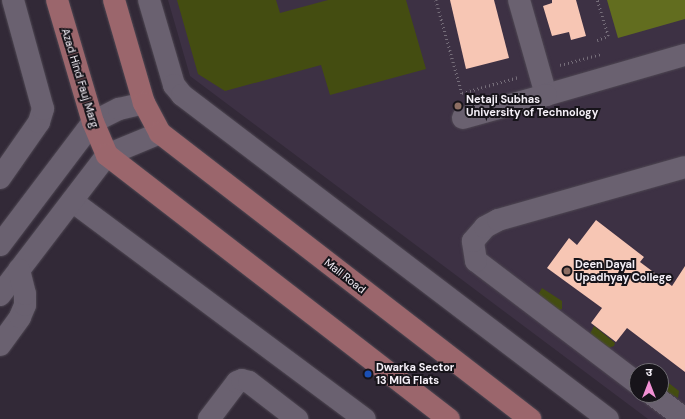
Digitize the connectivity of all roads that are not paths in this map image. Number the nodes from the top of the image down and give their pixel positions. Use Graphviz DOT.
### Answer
graph roads {
  1 [pos="13,0"];
  2 [pos="57,0"];
  3 [pos="114,0"];
  4 [pos="148,0"];
  5 [pos="519,0"];
  6 [pos="685,55"];
  7 [pos="546,94"];
  8 [pos="144,103"];
  9 [pos="463,118"];
  10 [pos="93,122"];
  11 [pos="160,133"];
  12 [pos="107,155"];
  13 [pos="685,167"];
  14 [pos="0,178"];
  15 [pos="72,201"];
  16 [pos="0,244"];
  17 [pos="19,270"];
  18 [pos="0,295"];
  19 [pos="0,345"];
  20 [pos="629,377"];
  21 [pos="664,403"];
  22 [pos="209,419"];
  23 [pos="297,419"];
  24 [pos="365,419"];
  25 [pos="449,419"];
  26 [pos="530,419"];
  27 [pos="608,419"];
  28 [pos="685,419"];
  1 -- 14 [label="street"];
  2 -- 10 [label="main road, Azad Hind Fauj Marg"];
  3 -- 8 [label="main road"];
  4 -- 27 [label="street"];
  5 -- 7 [label="street"];
  6 -- 7 [label="street"];
  7 -- 9 [label="street"];
  8 -- 10 [label="street"];
  8 -- 11 [label="main road"];
  10 -- 12 [label="main road, Azad Hind Fauj Marg"];
  10 -- 16 [label="street"];
  11 -- 12 [label="street"];
  11 -- 26 [label="main road, Mall Road"];
  12 -- 15 [label="street"];
  12 -- 25 [label="main road"];
  13 -- 20 [label="street"];
  15 -- 17 [label="street"];
  15 -- 24 [label="street"];
  17 -- 18 [label="street"];
  17 -- 19 [label="street"];
  21 -- 28 [label="street"];
  22 -- 23 [label="street"];
}
